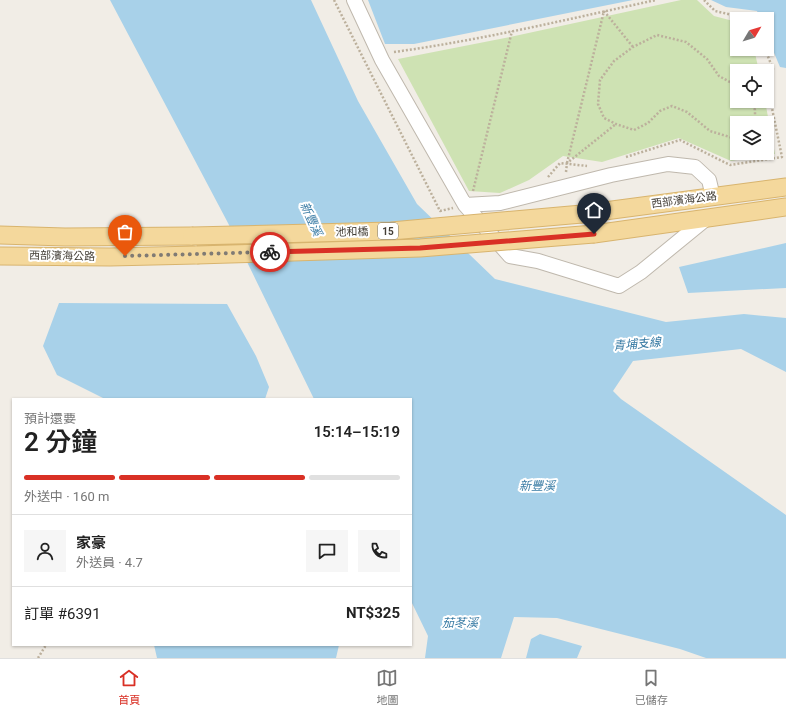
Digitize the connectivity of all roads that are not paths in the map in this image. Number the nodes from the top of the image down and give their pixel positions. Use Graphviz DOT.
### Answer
graph roads {
  1 [pos="354,0"];
  2 [pos="786,187"];
  3 [pos="713,196"];
  4 [pos="468,202"];
  5 [pos="500,203"];
  6 [pos="786,207"];
  7 [pos="582,214"];
  8 [pos="707,218"];
  9 [pos="594,234"];
  10 [pos="0,235"];
  11 [pos="192,236"];
  12 [pos="493,237"];
  13 [pos="197,255"];
  14 [pos="0,256"];
  1 -- 4 [label="street"];
  2 -- 3 [label="main road, 西部濱海公路 / 15"];
  3 -- 5 [label="street"];
  3 -- 7 [label="main road, 西部濱海公路 / 15"];
  4 -- 5 [label="street"];
  4 -- 12 [label="street"];
  5 -- 12 [label="street"];
  6 -- 8 [label="main road, 西部濱海公路 / 15"];
  7 -- 11 [label="main road, 池和橋 / 15, bridge"];
  8 -- 9 [label="main road, 西部濱海公路 / 15"];
  8 -- 12 [label="street"];
  9 -- 13 [label="main road, 池和橋 / 15, bridge"];
  10 -- 11 [label="main road, 西部濱海公路 / 15"];
  13 -- 14 [label="main road, 西部濱海公路 / 15"];
}
